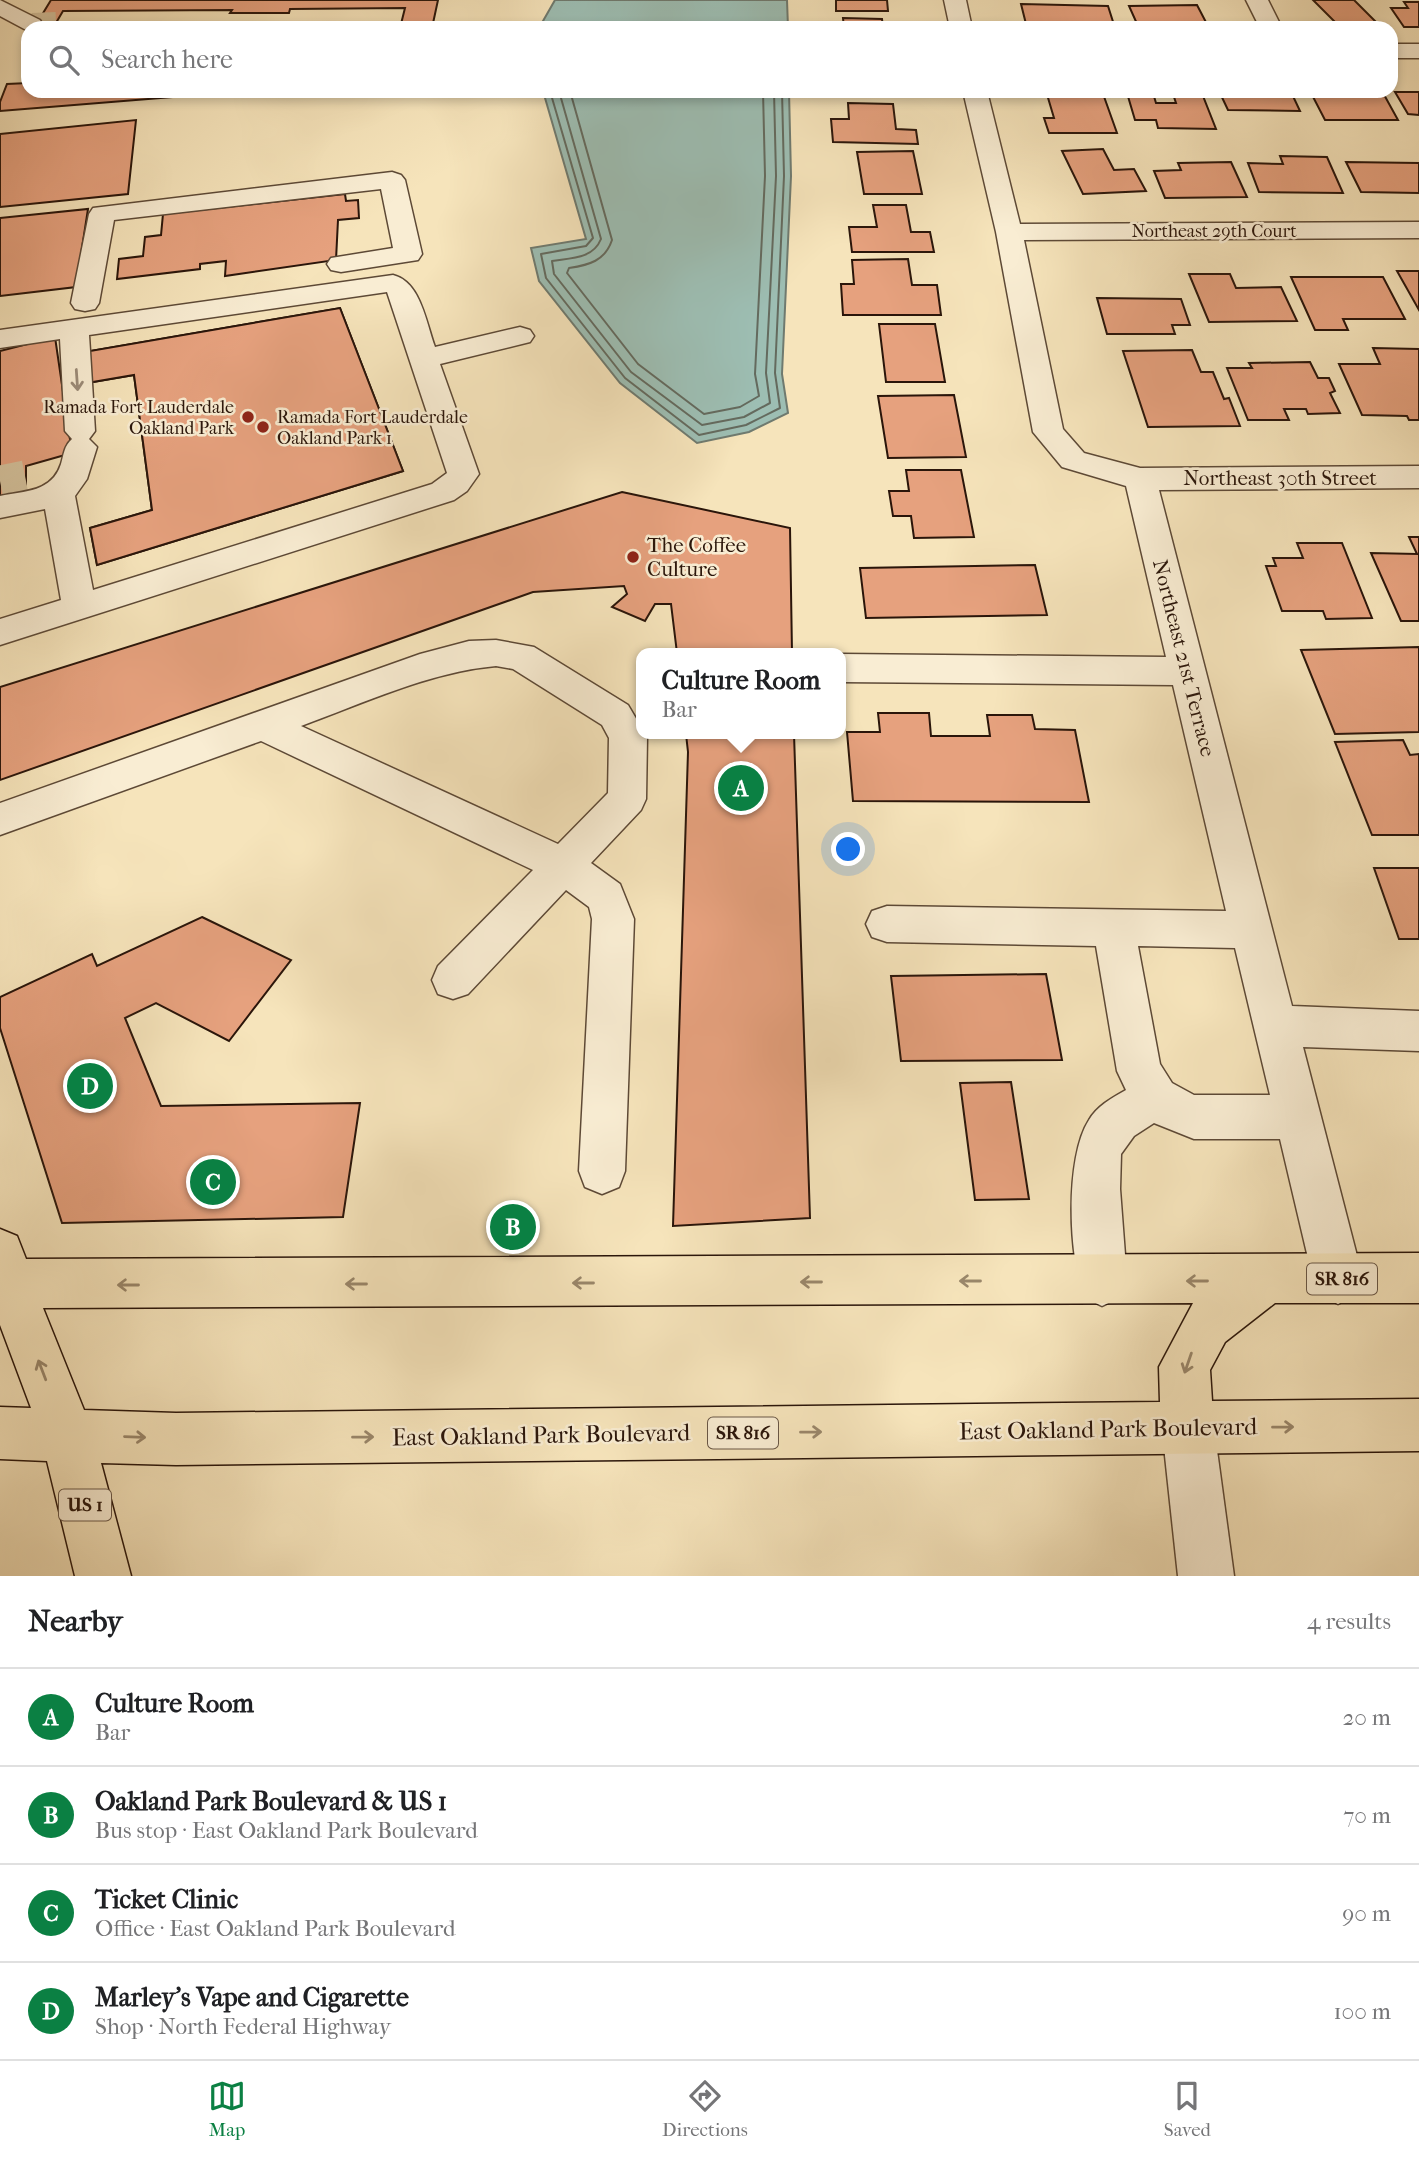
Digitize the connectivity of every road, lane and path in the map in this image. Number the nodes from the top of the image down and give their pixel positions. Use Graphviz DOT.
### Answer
graph roads {
  1 [pos="955,0"];
  2 [pos="1257,0"];
  3 [pos="0,7"];
  4 [pos="26,21"];
  5 [pos="960,21"];
  6 [pos="1268,21"];
  7 [pos="21,29"];
  8 [pos="11,33"];
  9 [pos="1398,51"];
  10 [pos="1419,51"];
  11 [pos="977,98"];
  12 [pos="1419,230"];
  13 [pos="1009,232"];
  14 [pos="310,269"];
  15 [pos="222,282"];
  16 [pos="79,316"];
  17 [pos="0,317"];
  18 [pos="520,337"];
  19 [pos="0,339"];
  20 [pos="424,359"];
  21 [pos="80,448"];
  22 [pos="25,476"];
  23 [pos="1419,477"];
  24 [pos="1140,479"];
  25 [pos="59,495"];
  26 [pos="0,507"];
  27 [pos="79,607"];
  28 [pos="0,632"];
  29 [pos="846,668"];
  30 [pos="1187,671"];
  31 [pos="262,725"];
  32 [pos="0,819"];
  33 [pos="564,866"];
  34 [pos="887,924"];
  35 [pos="1114,928"];
  36 [pos="1251,930"];
  37 [pos="453,980"];
  38 [pos="1274,1027"];
  39 [pos="1419,1031"];
  40 [pos="1156,1098"];
  41 [pos="1297,1117"];
  42 [pos="602,1171"];
  43 [pos="3,1273"];
  44 [pos="1419,1278"];
  45 [pos="1338,1279"];
  46 [pos="1265,1280"];
  47 [pos="1102,1281"];
  48 [pos="1419,1425"];
  49 [pos="1188,1428"];
  50 [pos="0,1433"];
  51 [pos="67,1434"];
  52 [pos="103,1576"];
  53 [pos="1206,1576"];
  1 -- 5 [label="street"];
  2 -- 6 [label="street"];
  3 -- 4 [label="street"];
  7 -- 8 [label="street"];
  9 -- 10 [label="street"];
  11 -- 13 [label="street"];
  12 -- 13 [label="street, Northeast 29th Court"];
  13 -- 24 [label="street"];
  14 -- 16 [label="street"];
  15 -- 16 [label="street"];
  16 -- 17 [label="street"];
  16 -- 19 [label="street"];
  16 -- 20 [label="street"];
  16 -- 21 [label="street, one-way"];
  18 -- 20 [label="street"];
  20 -- 27 [label="street"];
  21 -- 22 [label="street"];
  21 -- 25 [label="street"];
  23 -- 24 [label="street, Northeast 30th Street"];
  24 -- 30 [label="street, Northeast 21st Terrace"];
  25 -- 26 [label="street"];
  25 -- 27 [label="street"];
  27 -- 28 [label="street"];
  29 -- 30 [label="street"];
  30 -- 36 [label="street, Northeast 21st Terrace"];
  31 -- 32 [label="street"];
  31 -- 33 [label="street"];
  31 -- 33 [label="street"];
  33 -- 37 [label="street"];
  33 -- 42 [label="street"];
  34 -- 35 [label="street"];
  35 -- 36 [label="street"];
  35 -- 40 [label="street"];
  36 -- 38 [label="street, Northeast 21st Terrace"];
  38 -- 39 [label="street"];
  38 -- 41 [label="street, Northeast 21st Terrace"];
  40 -- 41 [label="street"];
  40 -- 47 [label="street"];
  41 -- 45 [label="street, Northeast 21st Terrace"];
  47 -- 43 [label="main road, SR 816, one-way"];
  51 -- 43 [label="main road, US 1, one-way"];
  44 -- 45 [label="main road, SR 816"];
  45 -- 46 [label="main road, SR 816"];
  46 -- 47 [label="main road, SR 816, one-way"];
  46 -- 49 [label="main road, one-way"];
  49 -- 48 [label="main road, East Oakland Park Boulevard / SR 816, one-way"];
  51 -- 49 [label="main road, East Oakland Park Boulevard / SR 816, one-way"];
  49 -- 53 [label="street"];
  50 -- 51 [label="main road, East Oakland Park Boulevard / SR 816"];
  51 -- 52 [label="main road, US 1"];
}
